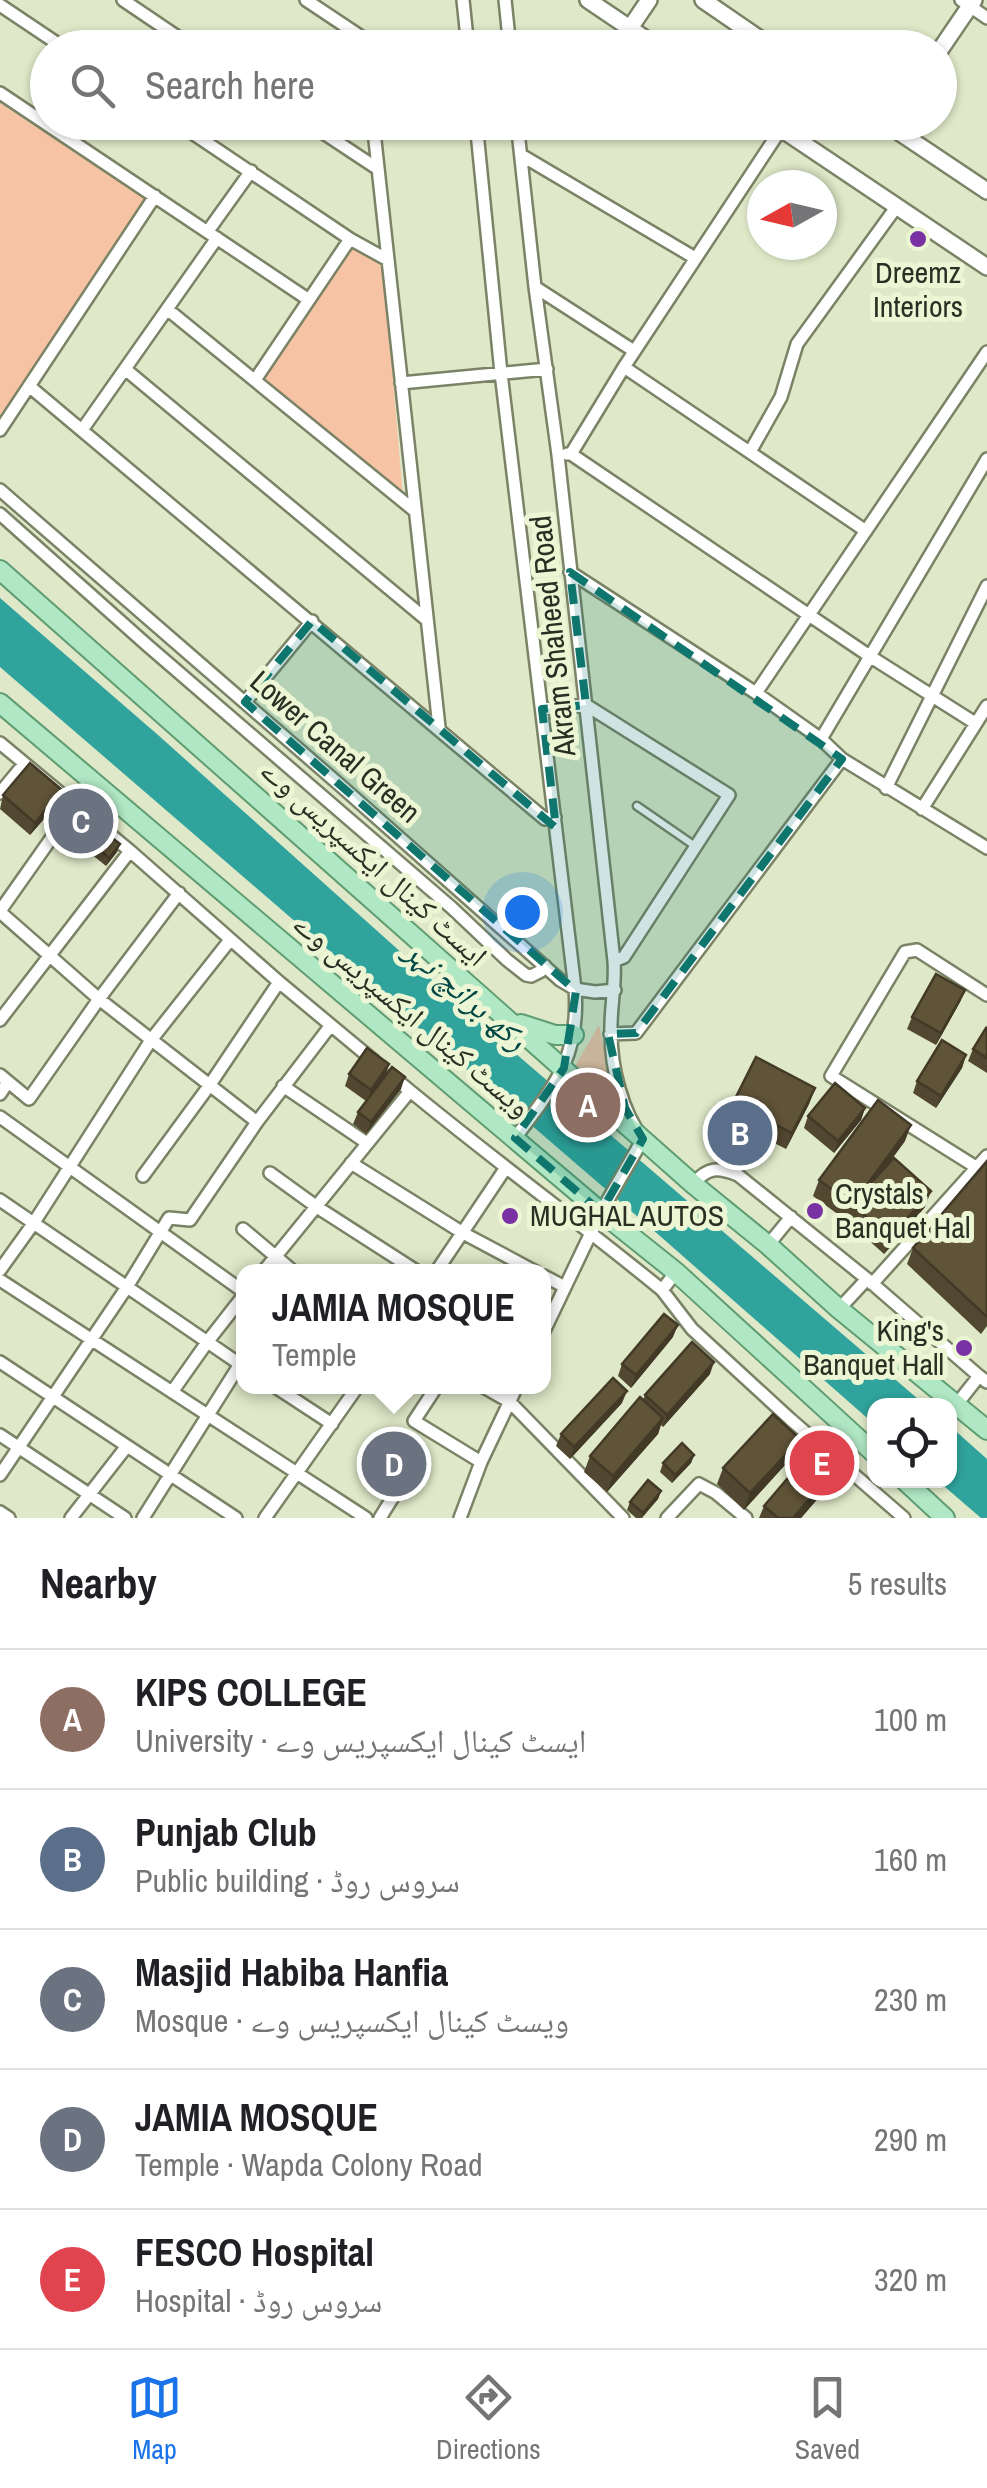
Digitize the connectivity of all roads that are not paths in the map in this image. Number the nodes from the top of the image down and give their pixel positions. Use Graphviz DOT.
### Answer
graph roads {
  1 [pos="123,0"];
  2 [pos="306,0"];
  3 [pos="463,0"];
  4 [pos="505,0"];
  5 [pos="588,0"];
  6 [pos="649,0"];
  7 [pos="703,0"];
  8 [pos="968,2"];
  9 [pos="0,5"];
  10 [pos="987,18"];
  11 [pos="630,28"];
  12 [pos="37,30"];
  13 [pos="167,30"];
  14 [pos="346,30"];
  15 [pos="466,30"];
  16 [pos="508,30"];
  17 [pos="633,30"];
  18 [pos="747,30"];
  19 [pos="952,30"];
  20 [pos="0,93"];
  21 [pos="30,113"];
  22 [pos="71,140"];
  23 [pos="204,140"];
  24 [pos="334,140"];
  25 [pos="375,140"];
  26 [pos="478,140"];
  27 [pos="519,140"];
  28 [pos="768,140"];
  29 [pos="797,140"];
  30 [pos="912,140"];
  31 [pos="520,155"];
  32 [pos="378,169"];
  33 [pos="251,171"];
  34 [pos="987,191"];
  35 [pos="155,196"];
  36 [pos="896,206"];
  37 [pos="212,234"];
  38 [pos="350,239"];
  39 [pos="696,258"];
  40 [pos="388,260"];
  41 [pos="987,267"];
  42 [pos="535,287"];
  43 [pos="309,300"];
  44 [pos="167,309"];
  45 [pos="634,351"];
  46 [pos="987,352"];
  47 [pos="624,367"];
  48 [pos="125,369"];
  49 [pos="547,369"];
  50 [pos="501,373"];
  51 [pos="255,380"];
  52 [pos="401,383"];
  53 [pos="30,386"];
  54 [pos="0,430"];
  55 [pos="82,430"];
  56 [pos="750,452"];
  57 [pos="565,454"];
  58 [pos="987,459"];
  59 [pos="0,490"];
  60 [pos="415,511"];
  61 [pos="0,514"];
  62 [pos="866,531"];
  63 [pos="0,570"];
  64 [pos="570,572"];
  65 [pos="987,586"];
  66 [pos="810,614"];
  67 [pos="427,620"];
  68 [pos="312,621"];
  69 [pos="871,657"];
  70 [pos="756,694"];
  71 [pos="932,697"];
  72 [pos="0,702"];
  73 [pos="245,702"];
  74 [pos="586,705"];
  75 [pos="987,706"];
  76 [pos="542,709"];
  77 [pos="976,724"];
  78 [pos="439,727"];
  79 [pos="821,739"];
  80 [pos="0,743"];
  81 [pos="842,759"];
  82 [pos="24,764"];
  83 [pos="886,788"];
  84 [pos="0,793"];
  85 [pos="74,806"];
  86 [pos="637,806"];
  87 [pos="922,808"];
  88 [pos="555,818"];
  89 [pos="696,846"];
  90 [pos="987,848"];
  91 [pos="130,851"];
  92 [pos="180,894"];
  93 [pos="0,911"];
  94 [pos="230,940"];
  95 [pos="49,955"];
  96 [pos="614,961"];
  97 [pos="546,966"];
  98 [pos="279,982"];
  99 [pos="575,989"];
  100 [pos="615,990"];
  101 [pos="987,995"];
  102 [pos="484,997"];
  103 [pos="99,999"];
  104 [pos="0,1020"];
  105 [pos="331,1025"];
  106 [pos="574,1034"];
  107 [pos="610,1034"];
  108 [pos="152,1040"];
  109 [pos="561,1075"];
  110 [pos="4,1078"];
  111 [pos="209,1086"];
  112 [pos="284,1086"];
  113 [pos="410,1091"];
  114 [pos="0,1094"];
  115 [pos="0,1117"];
  116 [pos="257,1122"];
  117 [pos="518,1134"];
  118 [pos="367,1143"];
  119 [pos="640,1144"];
  120 [pos="987,1156"];
  121 [pos="351,1163"];
  122 [pos="69,1165"];
  123 [pos="504,1168"];
  124 [pos="982,1171"];
  125 [pos="270,1173"];
  126 [pos="143,1176"];
  127 [pos="694,1184"];
  128 [pos="0,1200"];
  129 [pos="604,1206"];
  130 [pos="317,1207"];
  131 [pos="791,1217"];
  132 [pos="33,1224"];
  133 [pos="243,1229"];
  134 [pos="161,1232"];
  135 [pos="590,1232"];
  136 [pos="463,1233"];
  137 [pos="768,1245"];
  138 [pos="276,1256"];
  139 [pos="270,1264"];
  140 [pos="285,1264"];
  141 [pos="406,1264"];
  142 [pos="442,1264"];
  143 [pos="521,1264"];
  144 [pos="0,1270"];
  145 [pos="676,1272"];
  146 [pos="0,1280"];
  147 [pos="551,1280"];
  148 [pos="870,1282"];
  149 [pos="128,1286"];
  150 [pos="565,1287"];
  151 [pos="236,1288"];
  152 [pos="662,1290"];
  153 [pos="236,1304"];
  154 [pos="839,1309"];
  155 [pos="551,1316"];
  156 [pos="92,1340"];
  157 [pos="208,1341"];
  158 [pos="236,1359"];
  159 [pos="0,1362"];
  160 [pos="236,1373"];
  161 [pos="983,1379"];
  162 [pos="172,1392"];
  163 [pos="286,1394"];
  164 [pos="353,1394"];
  165 [pos="432,1394"];
  166 [pos="496,1394"];
  167 [pos="514,1394"];
  168 [pos="52,1398"];
  169 [pos="950,1398"];
  170 [pos="510,1402"];
  171 [pos="957,1404"];
  172 [pos="208,1415"];
  173 [pos="332,1424"];
  174 [pos="987,1430"];
  175 [pos="0,1435"];
  176 [pos="19,1446"];
  177 [pos="127,1446"];
  178 [pos="867,1447"];
  179 [pos="481,1462"];
  180 [pos="169,1474"];
  181 [pos="296,1474"];
  182 [pos="0,1475"];
  183 [pos="912,1488"];
  184 [pos="89,1495"];
  185 [pos="394,1496"];
  186 [pos="0,1512"];
  187 [pos="938,1515"];
  188 [pos="9,1518"];
  189 [pos="70,1518"];
  190 [pos="125,1518"];
  191 [pos="143,1518"];
  192 [pos="236,1518"];
  193 [pos="265,1518"];
  194 [pos="366,1518"];
  195 [pos="380,1518"];
  196 [pos="460,1518"];
  197 [pos="623,1518"];
  198 [pos="668,1518"];
  199 [pos="746,1518"];
  200 [pos="904,1518"];
  1 -- 13 [label="street"];
  2 -- 14 [label="street"];
  3 -- 15 [label="street"];
  4 -- 16 [label="street"];
  5 -- 11 [label="street"];
  6 -- 11 [label="street"];
  7 -- 18 [label="street"];
  8 -- 10 [label="street"];
  8 -- 19 [label="street"];
  9 -- 12 [label="street"];
  11 -- 17 [label="street"];
  20 -- 21 [label="street"];
  22 -- 35 [label="street"];
  23 -- 33 [label="street"];
  24 -- 32 [label="street"];
  25 -- 32 [label="street"];
  26 -- 50 [label="street, Akram Shaheed Road"];
  27 -- 31 [label="street, Akram Shaheed Road"];
  28 -- 39 [label="street"];
  29 -- 36 [label="street"];
  30 -- 34 [label="street"];
  31 -- 39 [label="street"];
  31 -- 42 [label="street, Akram Shaheed Road"];
  32 -- 40 [label="street"];
  33 -- 37 [label="street"];
  33 -- 38 [label="street"];
  35 -- 37 [label="street"];
  35 -- 53 [label="street"];
  36 -- 41 [label="street"];
  36 -- 56 [label="street"];
  37 -- 43 [label="street"];
  37 -- 44 [label="street"];
  38 -- 40 [label="street"];
  38 -- 43 [label="street"];
  39 -- 45 [label="street"];
  40 -- 52 [label="street"];
  42 -- 45 [label="street"];
  42 -- 49 [label="street, Akram Shaheed Road"];
  43 -- 51 [label="street"];
  44 -- 48 [label="street"];
  44 -- 51 [label="street"];
  45 -- 47 [label="street"];
  46 -- 62 [label="street"];
  47 -- 56 [label="street"];
  47 -- 57 [label="street"];
  48 -- 55 [label="street"];
  48 -- 67 [label="street"];
  49 -- 50 [label="street"];
  49 -- 57 [label="street, Akram Shaheed Road"];
  50 -- 52 [label="street"];
  50 -- 76 [label="street, Akram Shaheed Road"];
  51 -- 60 [label="street"];
  52 -- 60 [label="street"];
  53 -- 54 [label="street"];
  53 -- 55 [label="street"];
  55 -- 68 [label="street"];
  56 -- 62 [label="street"];
  57 -- 64 [label="street, Akram Shaheed Road"];
  57 -- 66 [label="street"];
  58 -- 69 [label="street"];
  59 -- 73 [label="street, Lower Canal Green"];
  60 -- 67 [label="street"];
  61 -- 97 [label="street"];
  62 -- 66 [label="street"];
  63 -- 102 [label="main road, ایسٹ کینال ایکسپریس وے"];
  64 -- 70 [label="street"];
  64 -- 74 [label="street, Akram Shaheed Road"];
  65 -- 71 [label="street"];
  66 -- 69 [label="street"];
  66 -- 70 [label="street"];
  67 -- 78 [label="street"];
  68 -- 73 [label="street"];
  68 -- 78 [label="street"];
  69 -- 71 [label="street"];
  69 -- 79 [label="street"];
  70 -- 79 [label="street"];
  71 -- 77 [label="street"];
  71 -- 83 [label="street"];
  72 -- 117 [label="main road, ویسٹ کینال ایکسپریس وے"];
  73 -- 97 [label="street, Lower Canal Green"];
  74 -- 76 [label="street"];
  74 -- 89 [label="street"];
  74 -- 96 [label="street, Akram Shaheed Road"];
  75 -- 77 [label="street"];
  76 -- 88 [label="street, Akram Shaheed Road"];
  77 -- 87 [label="street"];
  78 -- 88 [label="street"];
  79 -- 81 [label="street"];
  80 -- 82 [label="street"];
  81 -- 83 [label="street"];
  81 -- 107 [label="street"];
  82 -- 84 [label="street"];
  82 -- 85 [label="street"];
  83 -- 87 [label="street"];
  85 -- 91 [label="street"];
  85 -- 93 [label="street"];
  86 -- 89 [label="lane"];
  87 -- 90 [label="street"];
  88 -- 99 [label="street, Akram Shaheed Road"];
  89 -- 96 [label="street"];
  91 -- 92 [label="street"];
  91 -- 95 [label="street"];
  92 -- 94 [label="street"];
  92 -- 103 [label="street"];
  93 -- 95 [label="street"];
  94 -- 98 [label="street"];
  94 -- 108 [label="street"];
  95 -- 103 [label="street"];
  95 -- 104 [label="street"];
  96 -- 100 [label="street, Akram Shaheed Road"];
  97 -- 99 [label="street, Lower Canal Green"];
  98 -- 105 [label="street"];
  98 -- 111 [label="street"];
  99 -- 100 [label="street"];
  99 -- 106 [label="street"];
  100 -- 107 [label="street, Akram Shaheed Road"];
  101 -- 124 [label="street"];
  102 -- 106 [label="main road"];
  102 -- 109 [label="main road, ایسٹ کینال ایکسپریس وے"];
  103 -- 108 [label="street"];
  103 -- 110 [label="street"];
  105 -- 112 [label="street"];
  105 -- 113 [label="street"];
  106 -- 109 [label="street"];
  107 -- 119 [label="street, Akram Shaheed Road"];
  108 -- 111 [label="street"];
  108 -- 122 [label="street"];
  109 -- 117 [label="street"];
  109 -- 119 [label="main road, ایسٹ کینال ایکسپریس وے"];
  110 -- 114 [label="street"];
  111 -- 116 [label="street"];
  111 -- 126 [label="street"];
  112 -- 116 [label="street"];
  112 -- 118 [label="street"];
  113 -- 118 [label="street"];
  113 -- 123 [label="street"];
  115 -- 122 [label="street"];
  116 -- 134 [label="street"];
  117 -- 129 [label="main road, ویسٹ کینال ایکسپریس وے"];
  118 -- 121 [label="street"];
  119 -- 127 [label="main road, ایسٹ کینال ایکسپریس وے"];
  119 -- 129 [label="street"];
  120 -- 124 [label="street"];
  121 -- 130 [label="street"];
  121 -- 136 [label="street"];
  122 -- 132 [label="street"];
  122 -- 134 [label="street"];
  123 -- 135 [label="street"];
  123 -- 136 [label="street"];
  124 -- 148 [label="street"];
  125 -- 130 [label="street"];
  127 -- 131 [label="street"];
  127 -- 137 [label="main road, ایسٹ کینال ایکسپریس وے"];
  128 -- 132 [label="street"];
  129 -- 135 [label="street"];
  129 -- 145 [label="main road, ویسٹ کینال ایکسپریس وے"];
  130 -- 138 [label="street"];
  130 -- 141 [label="street"];
  131 -- 137 [label="street"];
  131 -- 148 [label="street"];
  132 -- 144 [label="street"];
  132 -- 149 [label="street"];
  133 -- 138 [label="street"];
  134 -- 149 [label="street"];
  134 -- 151 [label="street"];
  135 -- 150 [label="street"];
  135 -- 152 [label="street"];
  136 -- 142 [label="street"];
  136 -- 143 [label="street"];
  137 -- 154 [label="main road, ایسٹ کینال ایکسپریس وے"];
  138 -- 139 [label="street"];
  138 -- 140 [label="street"];
  145 -- 152 [label="street"];
  145 -- 178 [label="main road, ویسٹ کینال ایکسپریس وے"];
  146 -- 156 [label="street"];
  147 -- 150 [label="street"];
  148 -- 154 [label="street"];
  148 -- 161 [label="street"];
  149 -- 156 [label="street"];
  149 -- 157 [label="street"];
  150 -- 155 [label="street"];
  152 -- 200 [label="street"];
  153 -- 157 [label="street"];
  154 -- 169 [label="main road, ایسٹ کینال ایکسپریس وے"];
  156 -- 162 [label="street"];
  156 -- 168 [label="street"];
  157 -- 158 [label="street"];
  157 -- 162 [label="street"];
  159 -- 168 [label="street"];
  160 -- 172 [label="street"];
  161 -- 171 [label="street"];
  162 -- 172 [label="street"];
  163 -- 173 [label="street"];
  164 -- 173 [label="street"];
  165 -- 179 [label="street"];
  166 -- 170 [label="street"];
  167 -- 170 [label="street"];
  168 -- 176 [label="street"];
  168 -- 177 [label="street"];
  170 -- 179 [label="street"];
  170 -- 197 [label="street"];
  171 -- 174 [label="main road, ایسٹ کینال ایکسپریس وے"];
  172 -- 180 [label="street"];
  172 -- 181 [label="street"];
  173 -- 181 [label="street"];
  175 -- 176 [label="street"];
  176 -- 182 [label="street"];
  176 -- 184 [label="street"];
  177 -- 180 [label="street"];
  177 -- 184 [label="street"];
  179 -- 196 [label="street"];
  180 -- 191 [label="street"];
  180 -- 192 [label="street"];
  181 -- 193 [label="street"];
  181 -- 194 [label="street"];
  183 -- 187 [label="main road"];
  184 -- 189 [label="street"];
  184 -- 190 [label="street"];
  185 -- 195 [label="street"];
  186 -- 188 [label="street"];
  198 -- 199 [label="street"];
}
